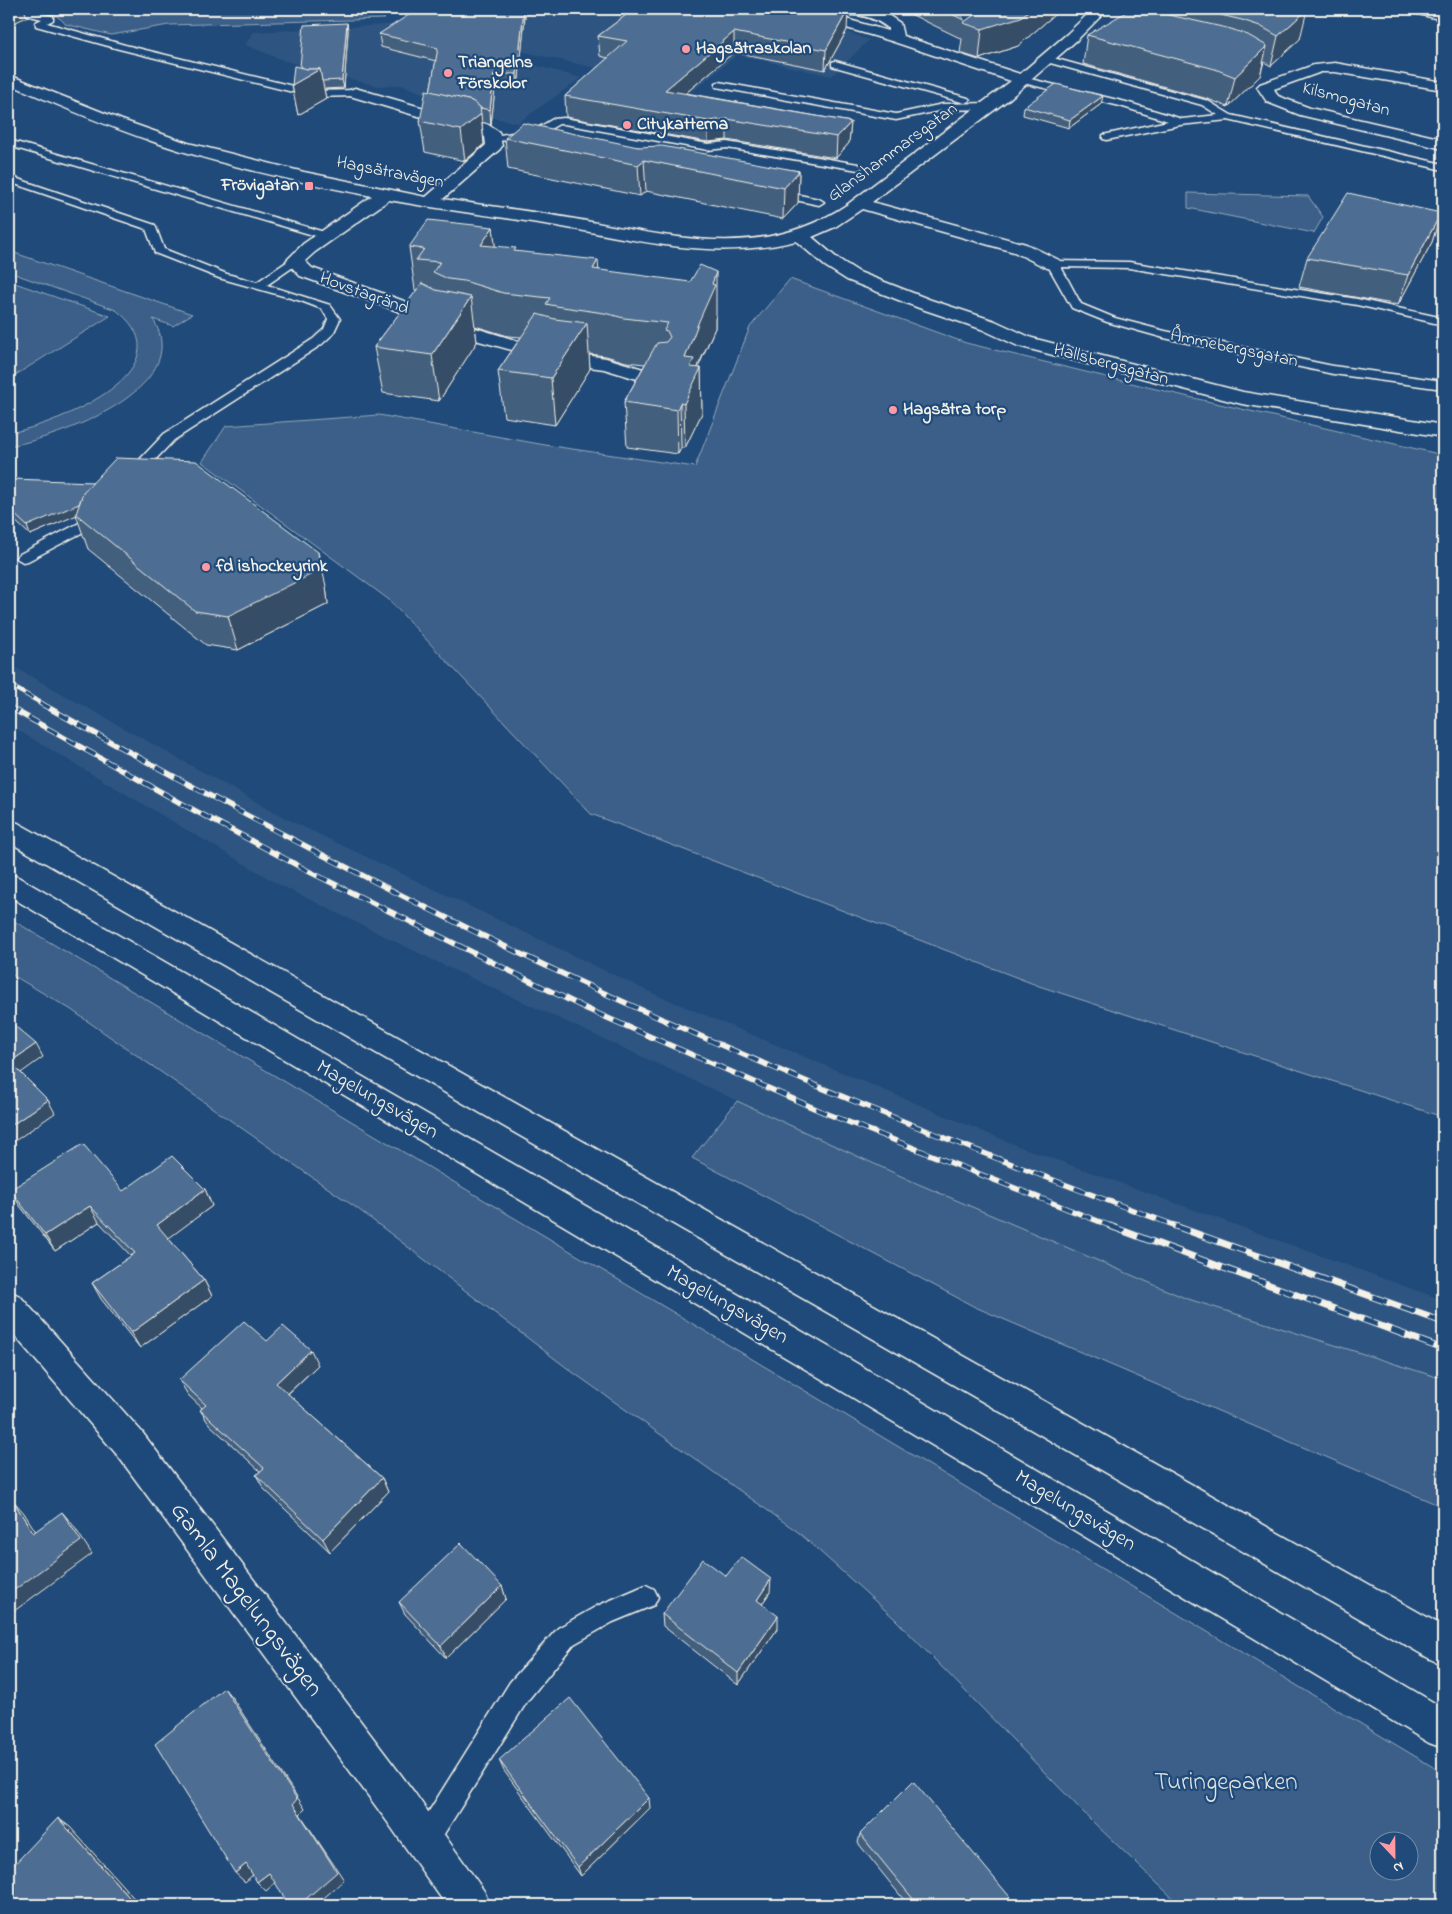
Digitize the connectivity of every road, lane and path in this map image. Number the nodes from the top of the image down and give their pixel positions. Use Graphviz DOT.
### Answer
graph roads {
  1 [pos="13,9"];
  2 [pos="841,9"];
  3 [pos="1101,9"];
  4 [pos="862,10"];
  5 [pos="1424,10"];
  6 [pos="1443,16"];
  7 [pos="1089,20"];
  8 [pos="1107,24"];
  9 [pos="896,38"];
  10 [pos="1046,59"];
  11 [pos="835,64"];
  12 [pos="1269,73"];
  13 [pos="9,79"];
  14 [pos="1022,80"];
  15 [pos="1283,81"];
  16 [pos="719,85"];
  17 [pos="1443,86"];
  18 [pos="355,93"];
  19 [pos="990,106"];
  20 [pos="1228,117"];
  21 [pos="1181,122"];
  22 [pos="1107,137"];
  23 [pos="494,139"];
  24 [pos="9,143"];
  25 [pos="1443,144"];
  26 [pos="513,146"];
  27 [pos="858,167"];
  28 [pos="1443,167"];
  29 [pos="9,179"];
  30 [pos="762,190"];
  31 [pos="386,194"];
  32 [pos="430,202"];
  33 [pos="819,202"];
  34 [pos="862,204"];
  35 [pos="326,236"];
  36 [pos="800,236"];
  37 [pos="777,241"];
  38 [pos="295,261"];
  39 [pos="1053,264"];
  40 [pos="258,286"];
  41 [pos="1443,321"];
  42 [pos="660,380"];
  43 [pos="1443,385"];
  44 [pos="1443,431"];
  45 [pos="121,488"];
  46 [pos="103,506"];
  47 [pos="23,558"];
  48 [pos="9,830"];
  49 [pos="9,884"];
  50 [pos="9,1306"];
  51 [pos="646,1597"];
  52 [pos="1443,1646"];
  53 [pos="1443,1729"];
  54 [pos="425,1841"];
  55 [pos="470,1905"];
  1 -- 18 [label="lane"];
  2 -- 4 [label="street"];
  2 -- 9 [label="street"];
  3 -- 7 [label="street, Glanshammarsgatan"];
  4 -- 9 [label="street"];
  5 -- 6 [label="street"];
  7 -- 8 [label="street"];
  7 -- 10 [label="street, Glanshammarsgatan"];
  9 -- 14 [label="street"];
  10 -- 14 [label="street, Glanshammarsgatan"];
  10 -- 20 [label="lane"];
  11 -- 19 [label="lane"];
  12 -- 15 [label="street, Kilsmogatan"];
  13 -- 31 [label="street, Hagsätravägen"];
  14 -- 19 [label="street, Glanshammarsgatan"];
  14 -- 21 [label="lane"];
  15 -- 17 [label="street, Kilsmogatan"];
  15 -- 25 [label="street, Kilsmogatan"];
  16 -- 19 [label="lane"];
  18 -- 23 [label="street"];
  19 -- 34 [label="street, Glanshammarsgatan"];
  20 -- 21 [label="lane"];
  20 -- 28 [label="lane"];
  21 -- 22 [label="lane"];
  23 -- 26 [label="lane"];
  23 -- 27 [label="lane"];
  23 -- 32 [label="street"];
  24 -- 35 [label="lane"];
  29 -- 40 [label="lane"];
  30 -- 33 [label="lane"];
  31 -- 32 [label="street, Hagsätravägen"];
  31 -- 35 [label="street, Hovstagränd"];
  32 -- 37 [label="street, Hagsätravägen"];
  34 -- 36 [label="street, Glanshammarsgatan"];
  34 -- 39 [label="street"];
  35 -- 38 [label="street, Hovstagränd"];
  36 -- 37 [label="street, Glanshammarsgatan"];
  36 -- 44 [label="street, Hallsbergsgatan"];
  38 -- 40 [label="lane"];
  38 -- 42 [label="street, Hovstagränd"];
  39 -- 41 [label="lane"];
  39 -- 43 [label="lane, Åmmebergsgatan"];
  40 -- 45 [label="lane"];
  46 -- 47 [label="lane"];
  48 -- 52 [label="street"];
  49 -- 53 [label="street, Magelungsvägen"];
  50 -- 54 [label="street, Gamla Magelungsvägen"];
  51 -- 54 [label="lane"];
  54 -- 55 [label="street, Gamla Magelungsvägen"];
}
